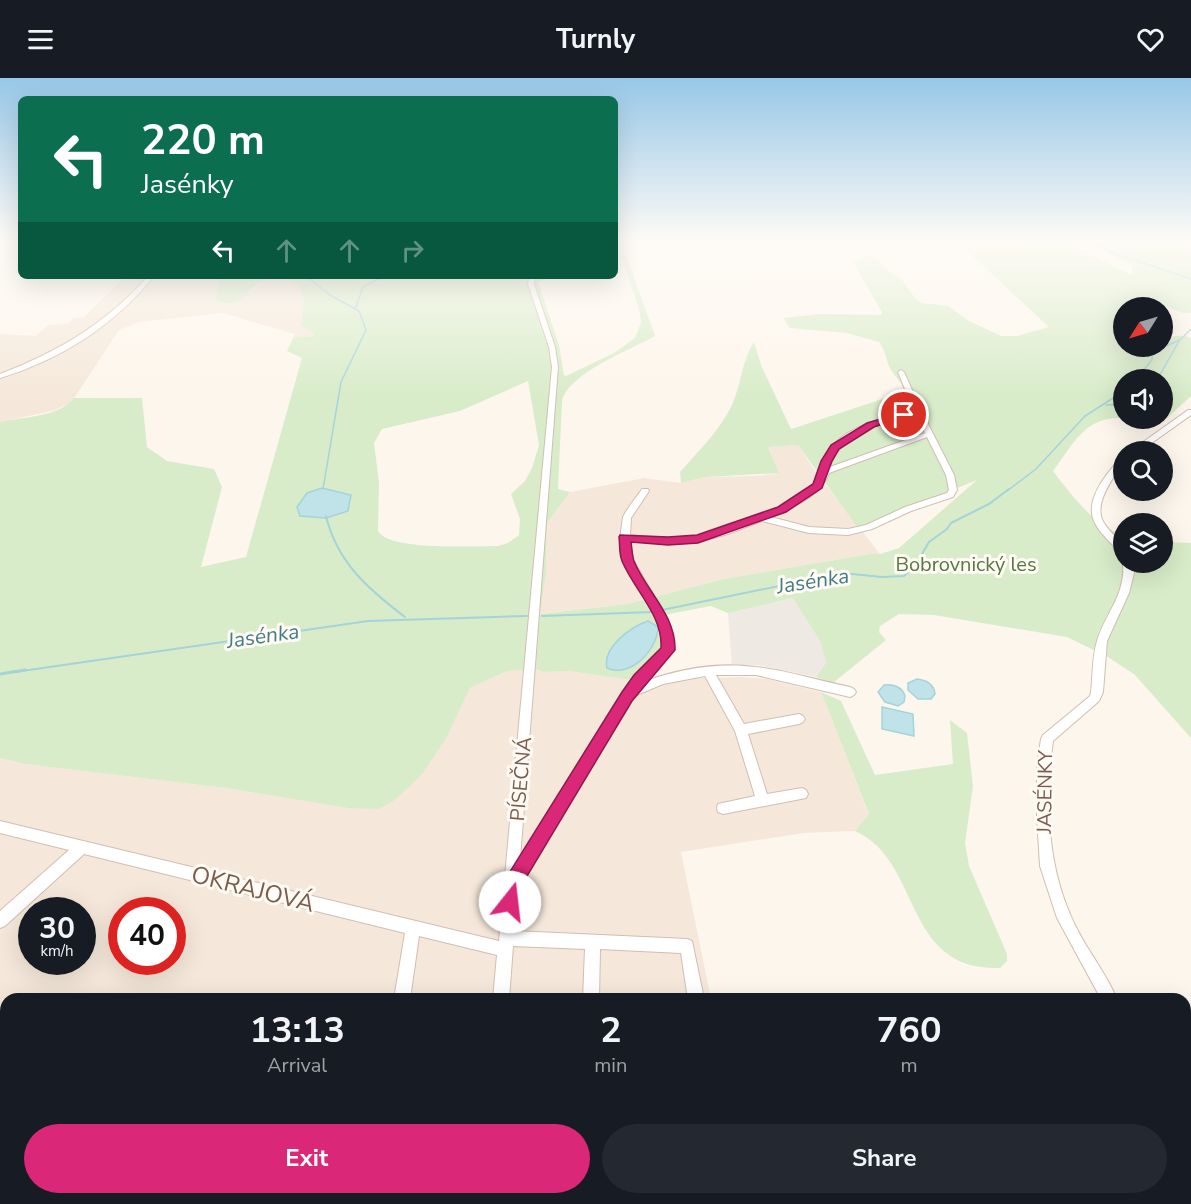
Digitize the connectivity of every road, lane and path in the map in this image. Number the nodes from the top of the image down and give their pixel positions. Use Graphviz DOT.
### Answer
graph roads {
  1 [pos="137,293"];
  2 [pos="534,293"];
  3 [pos="901,372"];
  4 [pos="0,376"];
  5 [pos="918,412"];
  6 [pos="1191,412"];
  7 [pos="929,434"];
  8 [pos="1149,441"];
  9 [pos="824,472"];
  10 [pos="1113,472"];
  11 [pos="645,491"];
  12 [pos="763,518"];
  13 [pos="625,537"];
  14 [pos="1113,539"];
  15 [pos="1128,573"];
  16 [pos="709,673"];
  17 [pos="850,692"];
  18 [pos="627,696"];
  19 [pos="799,719"];
  20 [pos="741,730"];
  21 [pos="802,794"];
  22 [pos="763,801"];
  23 [pos="723,807"];
  24 [pos="0,828"];
  25 [pos="81,848"];
  26 [pos="512,884"];
  27 [pos="0,921"];
  28 [pos="413,928"];
  29 [pos="593,942"];
  30 [pos="506,944"];
  31 [pos="403,993"];
  32 [pos="502,993"];
  33 [pos="591,993"];
  34 [pos="695,993"];
  35 [pos="1106,993"];
  1 -- 4 [label="street"];
  2 -- 26 [label="street, PÍSEČNÁ"];
  3 -- 5 [label="street"];
  5 -- 7 [label="street"];
  5 -- 9 [label="street"];
  6 -- 8 [label="street"];
  7 -- 9 [label="street"];
  7 -- 12 [label="street"];
  9 -- 12 [label="street"];
  10 -- 14 [label="street"];
  11 -- 13 [label="street"];
  12 -- 13 [label="street"];
  13 -- 18 [label="street"];
  15 -- 35 [label="street, JASÉNKY"];
  16 -- 17 [label="street"];
  16 -- 18 [label="street"];
  16 -- 20 [label="street"];
  18 -- 26 [label="street"];
  19 -- 20 [label="street"];
  20 -- 22 [label="street"];
  21 -- 22 [label="street"];
  22 -- 23 [label="street"];
  24 -- 25 [label="street, OKRAJOVÁ"];
  25 -- 27 [label="street"];
  25 -- 28 [label="street, OKRAJOVÁ"];
  26 -- 30 [label="street, PÍSEČNÁ"];
  28 -- 30 [label="street, OKRAJOVÁ"];
  28 -- 31 [label="street"];
  29 -- 30 [label="street, OKRAJOVÁ"];
  29 -- 33 [label="street"];
  29 -- 34 [label="street, OKRAJOVÁ"];
  30 -- 32 [label="street, PÍSEČNÁ"];
}
